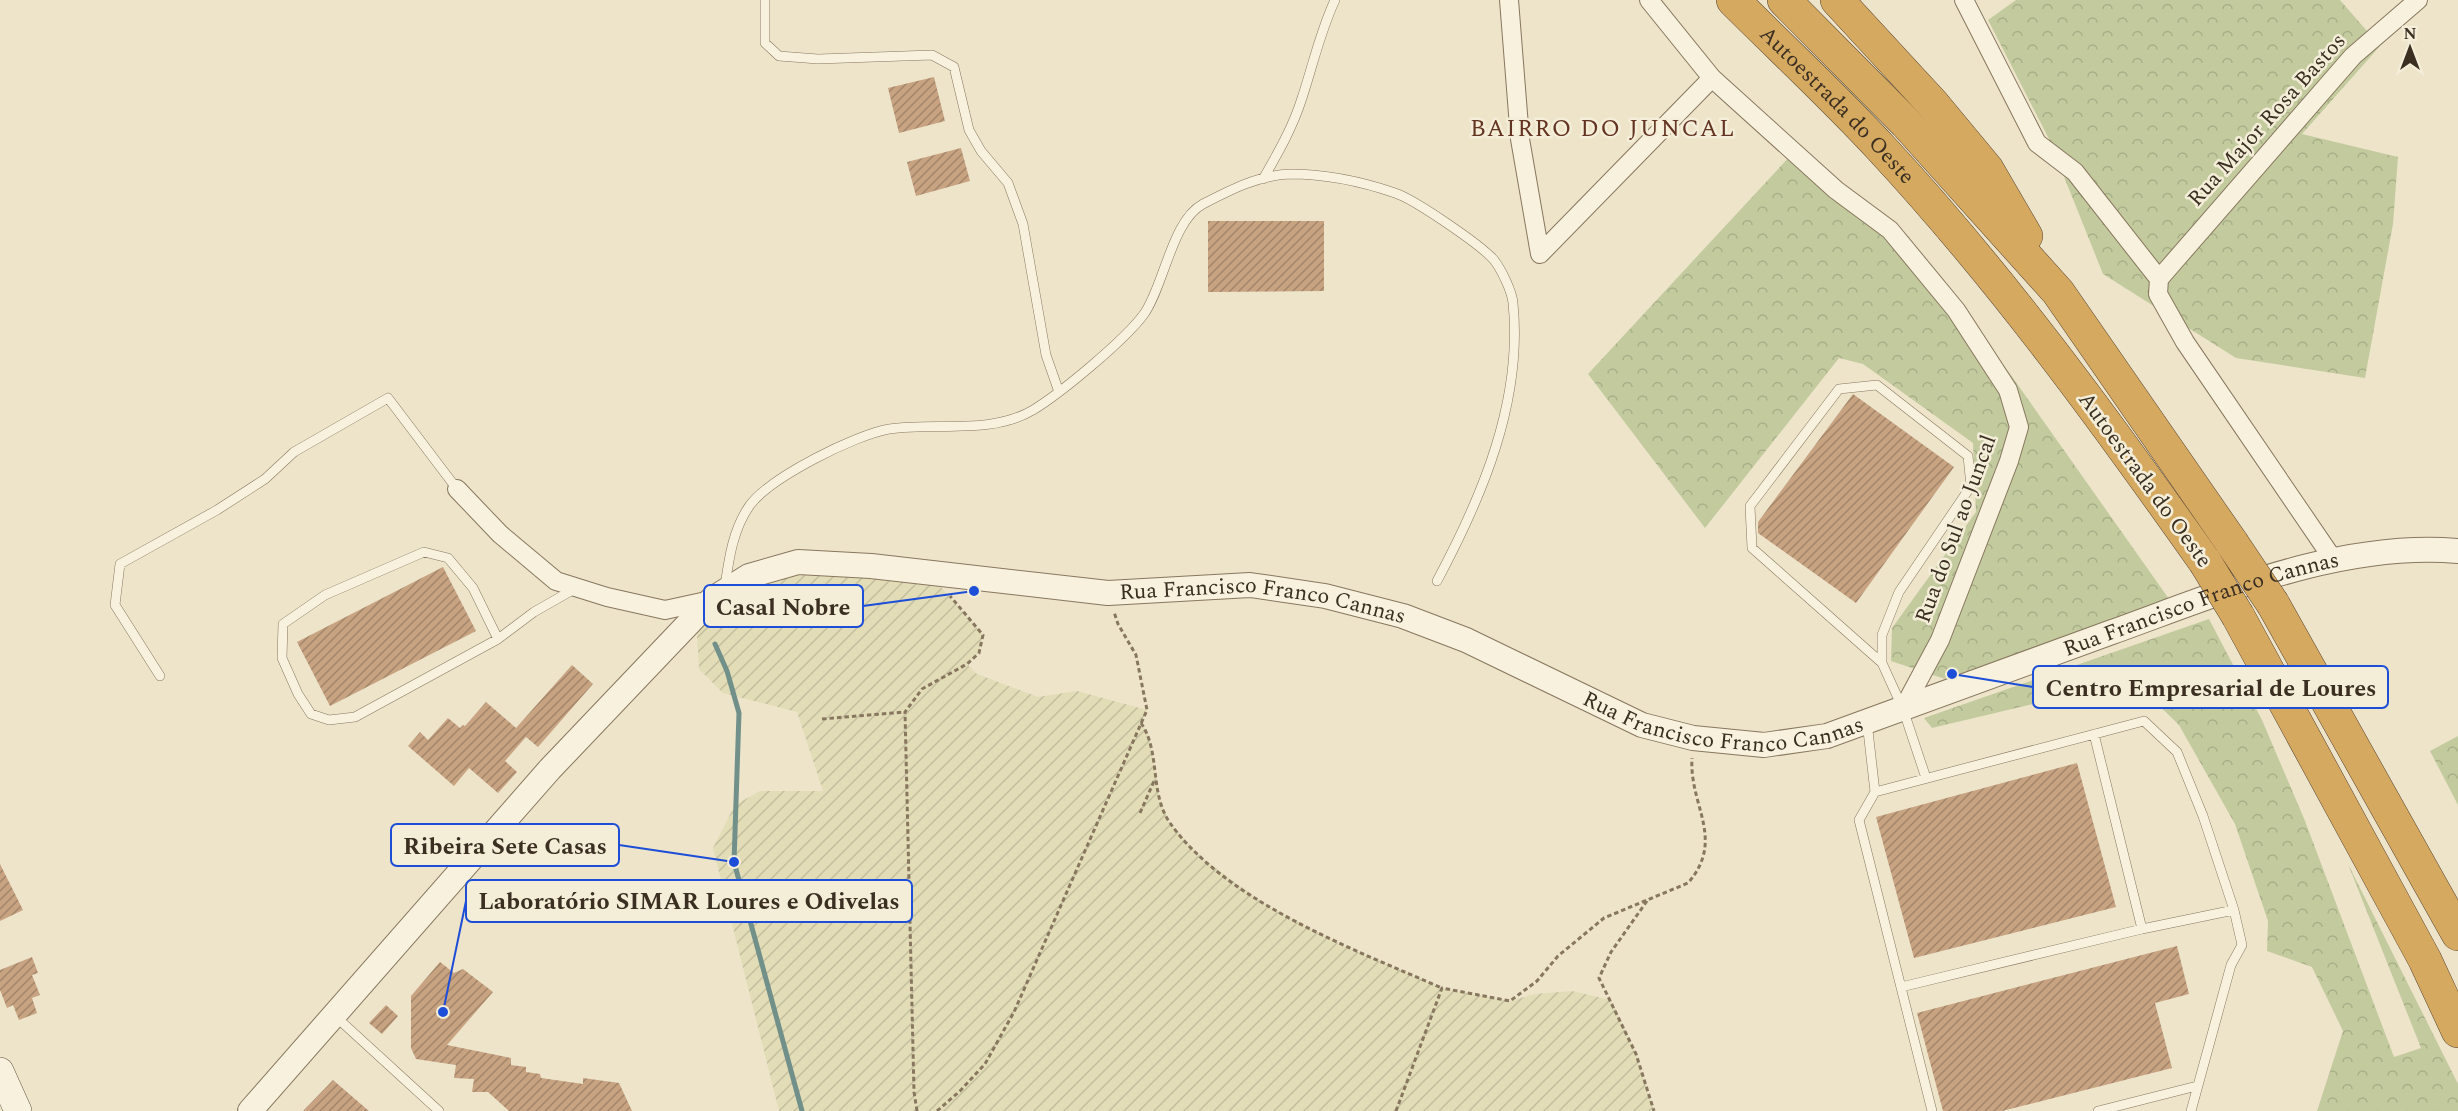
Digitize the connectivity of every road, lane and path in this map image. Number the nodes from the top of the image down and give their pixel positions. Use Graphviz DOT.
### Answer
graph roads {
  1 [pos="765,0"];
  2 [pos="1335,0"];
  3 [pos="1509,0"];
  4 [pos="1649,0"];
  5 [pos="1733,0"];
  6 [pos="1784,0"];
  7 [pos="1837,0"];
  8 [pos="1964,0"];
  9 [pos="2418,0"];
  10 [pos="1712,78"];
  11 [pos="1263,179"];
  12 [pos="2159,279"];
  13 [pos="2058,292"];
  14 [pos="1059,392"];
  15 [pos="457,489"];
  16 [pos="2458,551"];
  17 [pos="2335,562"];
  18 [pos="930,573"];
  19 [pos="1437,581"];
  20 [pos="576,588"];
  21 [pos="1108,593"];
  22 [pos="717,596"];
  23 [pos="498,639"];
  24 [pos="1882,663"];
  25 [pos="160,675"];
  26 [pos="1904,708"];
  27 [pos="905,712"];
  28 [pos="822,719"];
  29 [pos="1867,722"];
  30 [pos="1141,723"];
  31 [pos="2094,735"];
  32 [pos="1693,738"];
  33 [pos="1156,777"];
  34 [pos="1926,778"];
  35 [pos="1875,792"];
  36 [pos="1140,813"];
  37 [pos="1648,900"];
  38 [pos="2234,910"];
  39 [pos="2142,928"];
  40 [pos="2458,934"];
  41 [pos="1901,987"];
  42 [pos="1442,988"];
  43 [pos="334,1015"];
  44 [pos="2458,1031"];
  45 [pos="0,1071"];
  46 [pos="2197,1086"];
  47 [pos="436,1110"];
  48 [pos="18,1111"];
  49 [pos="250,1111"];
  50 [pos="917,1111"];
  51 [pos="937,1111"];
  52 [pos="1396,1111"];
  53 [pos="1654,1111"];
  54 [pos="1932,1111"];
  55 [pos="2098,1111"];
  56 [pos="2191,1111"];
  1 -- 14 [label="lane"];
  2 -- 11 [label="lane"];
  3 -- 10 [label="street"];
  4 -- 10 [label="street, Rua do Sul ao Juncal"];
  5 -- 44 [label="highway, Autoestrada do Oeste, bridge"];
  6 -- 13 [label="highway, Autoestrada do Oeste"];
  7 -- 13 [label="highway"];
  8 -- 12 [label="street"];
  9 -- 12 [label="street, Rua Major Rosa Bastos"];
  10 -- 26 [label="street, Rua do Sul ao Juncal"];
  11 -- 14 [label="lane"];
  11 -- 19 [label="lane"];
  12 -- 17 [label="street"];
  13 -- 40 [label="highway, Autoestrada do Oeste, bridge"];
  14 -- 22 [label="lane"];
  15 -- 20 [label="street"];
  15 -- 25 [label="lane"];
  16 -- 17 [label="street, Rua Francisco Franco Cannas"];
  17 -- 26 [label="street, Rua Francisco Franco Cannas"];
  18 -- 21 [label="street, Rua Francisco Franco Cannas"];
  18 -- 22 [label="street, Rua Francisco Franco Cannas"];
  18 -- 27 [label="path"];
  20 -- 22 [label="street"];
  20 -- 23 [label="lane"];
  21 -- 30 [label="path"];
  21 -- 32 [label="street, Rua Francisco Franco Cannas"];
  22 -- 43 [label="street, Rua Francisco Franco Cannas"];
  23 -- 23 [label="lane"];
  24 -- 24 [label="lane"];
  24 -- 26 [label="lane"];
  26 -- 29 [label="street, Rua Francisco Franco Cannas"];
  26 -- 34 [label="lane"];
  27 -- 28 [label="path"];
  27 -- 50 [label="path"];
  29 -- 32 [label="street, Rua Francisco Franco Cannas"];
  29 -- 35 [label="lane"];
  30 -- 33 [label="path"];
  30 -- 51 [label="path"];
  31 -- 34 [label="lane"];
  31 -- 38 [label="lane"];
  31 -- 39 [label="lane"];
  32 -- 37 [label="path"];
  33 -- 36 [label="path"];
  33 -- 42 [label="path"];
  34 -- 35 [label="lane"];
  35 -- 41 [label="lane"];
  37 -- 42 [label="path"];
  37 -- 53 [label="path"];
  38 -- 39 [label="lane"];
  38 -- 46 [label="lane"];
  39 -- 41 [label="lane"];
  41 -- 54 [label="lane"];
  42 -- 52 [label="path"];
  43 -- 47 [label="lane"];
  43 -- 49 [label="street, Rua Francisco Franco Cannas"];
  45 -- 48 [label="main road"];
  46 -- 55 [label="lane"];
  46 -- 56 [label="lane"];
}
